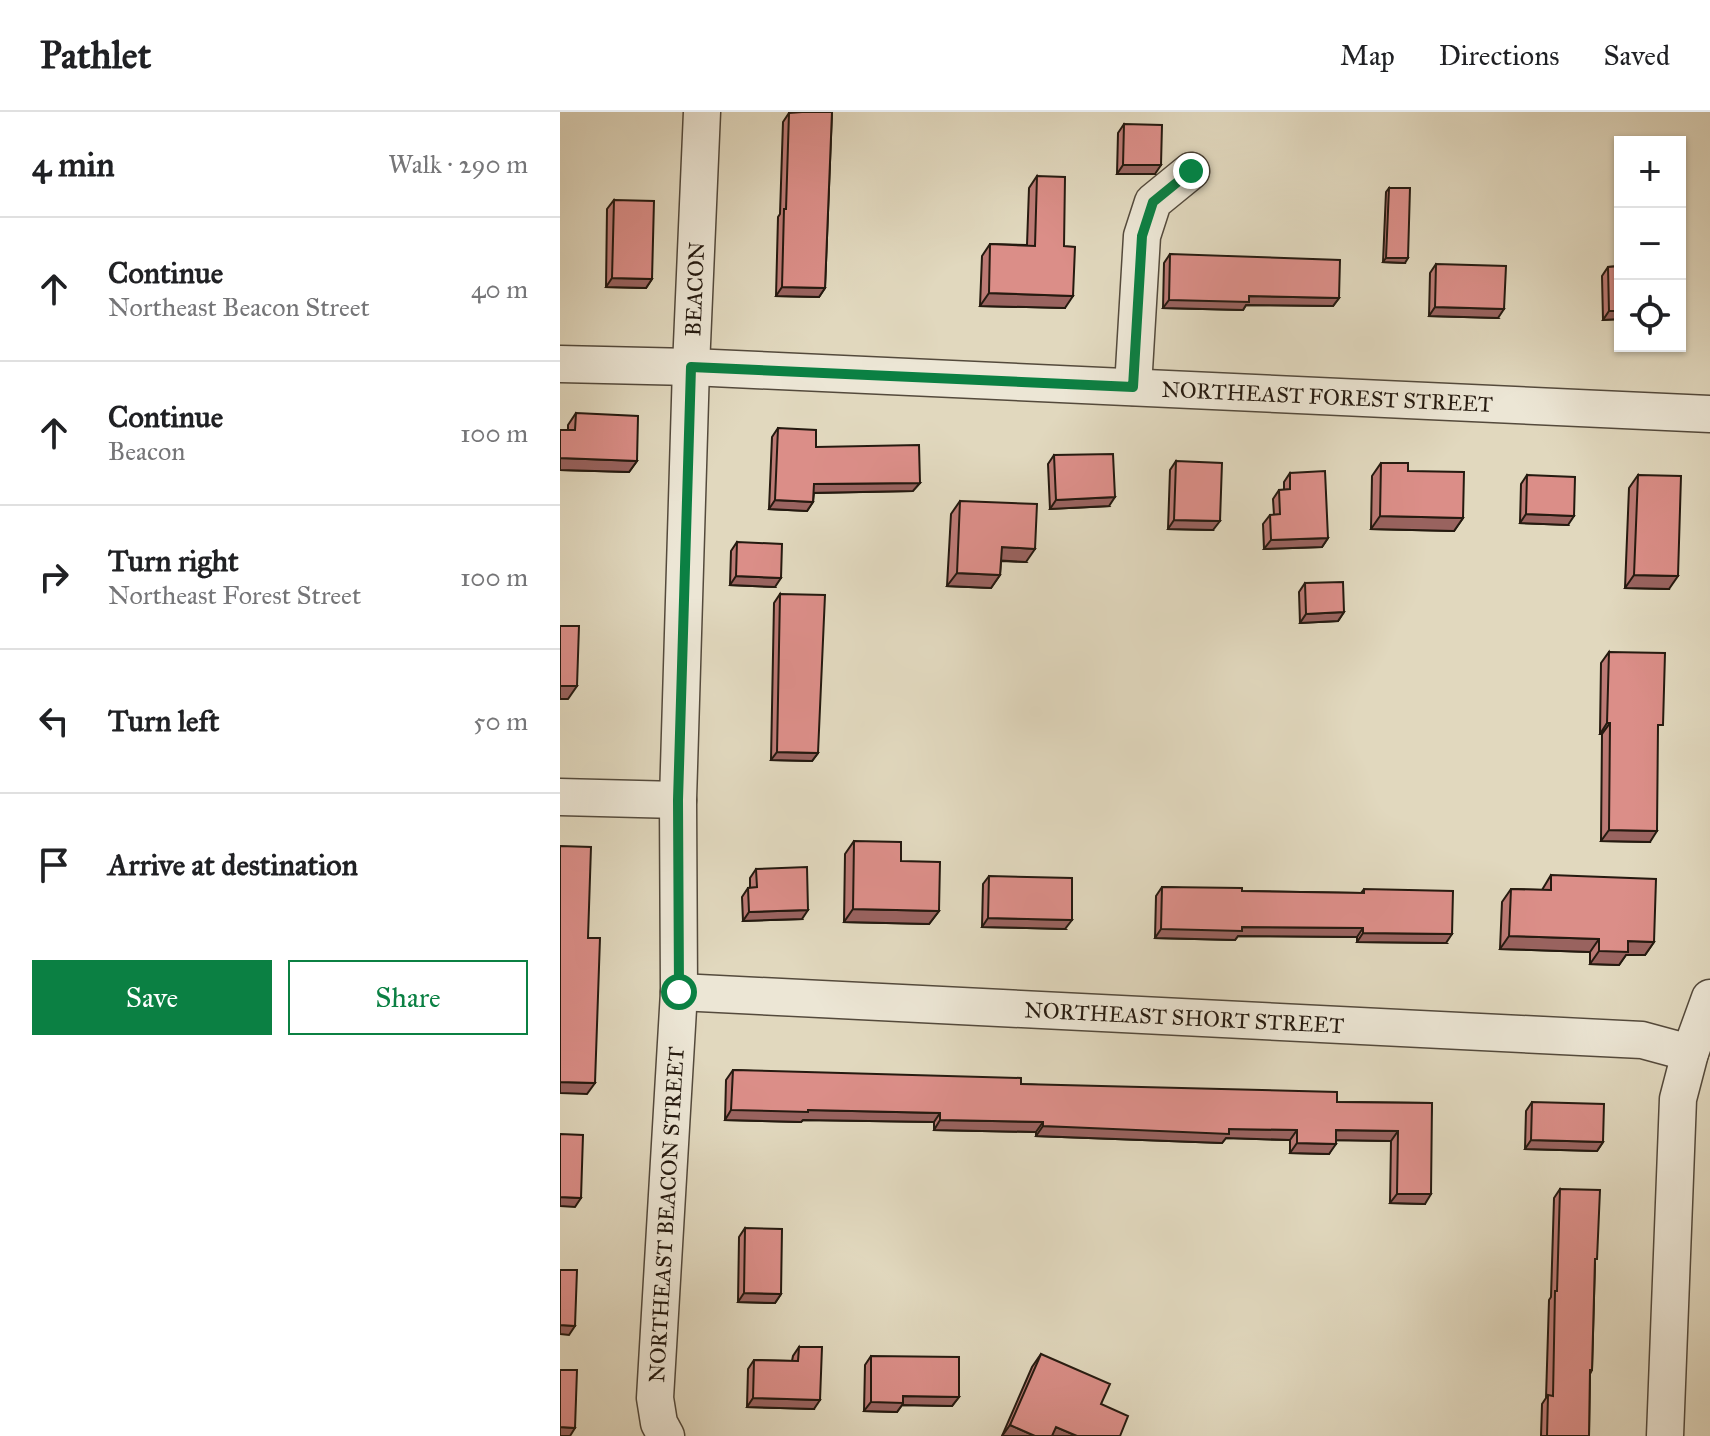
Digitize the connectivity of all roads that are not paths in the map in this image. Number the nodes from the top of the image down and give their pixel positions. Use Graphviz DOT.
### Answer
graph roads {
  1 [pos="702,112"];
  2 [pos="1191,171"];
  3 [pos="560,364"];
  4 [pos="691,367"];
  5 [pos="1133,387"];
  6 [pos="1710,414"];
  7 [pos="560,797"];
  8 [pos="678,800"];
  9 [pos="679,992"];
  10 [pos="1710,998"];
  11 [pos="1690,1053"];
  12 [pos="666,1436"];
  13 [pos="1665,1436"];
  1 -- 4 [label="street, BEACON"];
  2 -- 5 [label="street"];
  3 -- 4 [label="street, NORTHEAST FOREST STREET"];
  4 -- 5 [label="street, NORTHEAST FOREST STREET"];
  4 -- 8 [label="street, BEACON"];
  5 -- 6 [label="street, NORTHEAST FOREST STREET"];
  7 -- 8 [label="street"];
  8 -- 9 [label="street, NORTHEAST BEACON STREET"];
  9 -- 11 [label="street, NORTHEAST SHORT STREET"];
  9 -- 12 [label="street, NORTHEAST BEACON STREET"];
  10 -- 11 [label="street"];
  11 -- 13 [label="street"];
}
